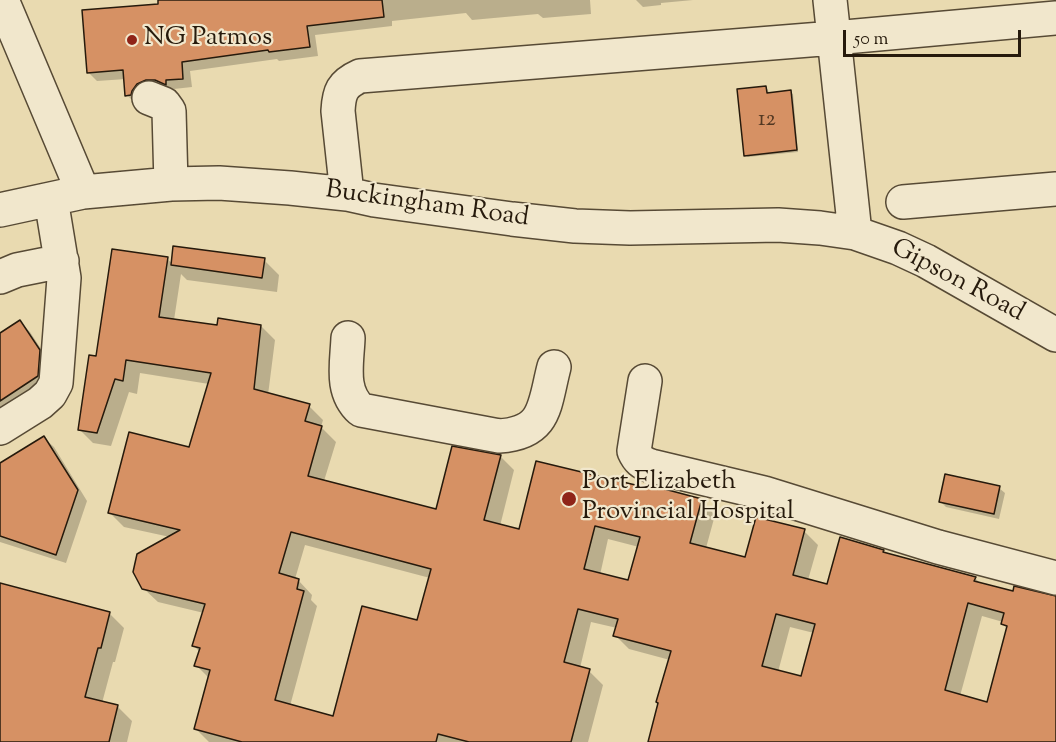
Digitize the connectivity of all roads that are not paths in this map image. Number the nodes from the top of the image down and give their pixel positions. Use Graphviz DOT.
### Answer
graph roads {
  1 [pos="2,0"];
  2 [pos="830,0"];
  3 [pos="1056,18"];
  4 [pos="834,38"];
  5 [pos="149,98"];
  6 [pos="171,184"];
  7 [pos="1056,189"];
  8 [pos="83,192"];
  9 [pos="347,194"];
  10 [pos="51,199"];
  11 [pos="903,202"];
  12 [pos="0,210"];
  13 [pos="855,232"];
  14 [pos="62,261"];
  15 [pos="0,277"];
  16 [pos="1056,335"];
  17 [pos="348,338"];
  18 [pos="554,367"];
  19 [pos="645,381"];
  20 [pos="0,428"];
  21 [pos="1056,578"];
  1 -- 8 [label="street"];
  2 -- 4 [label="street"];
  3 -- 4 [label="street"];
  4 -- 9 [label="street"];
  4 -- 13 [label="street"];
  5 -- 6 [label="street"];
  6 -- 8 [label="street, Buckingham Road"];
  6 -- 9 [label="street, Buckingham Road"];
  7 -- 11 [label="street"];
  8 -- 10 [label="street, Buckingham Road"];
  9 -- 13 [label="street, Buckingham Road"];
  10 -- 12 [label="street, Buckingham Road"];
  10 -- 14 [label="street"];
  13 -- 16 [label="street, Gipson Road"];
  14 -- 15 [label="street"];
  14 -- 20 [label="street"];
  17 -- 18 [label="street"];
  19 -- 21 [label="street"];
}
